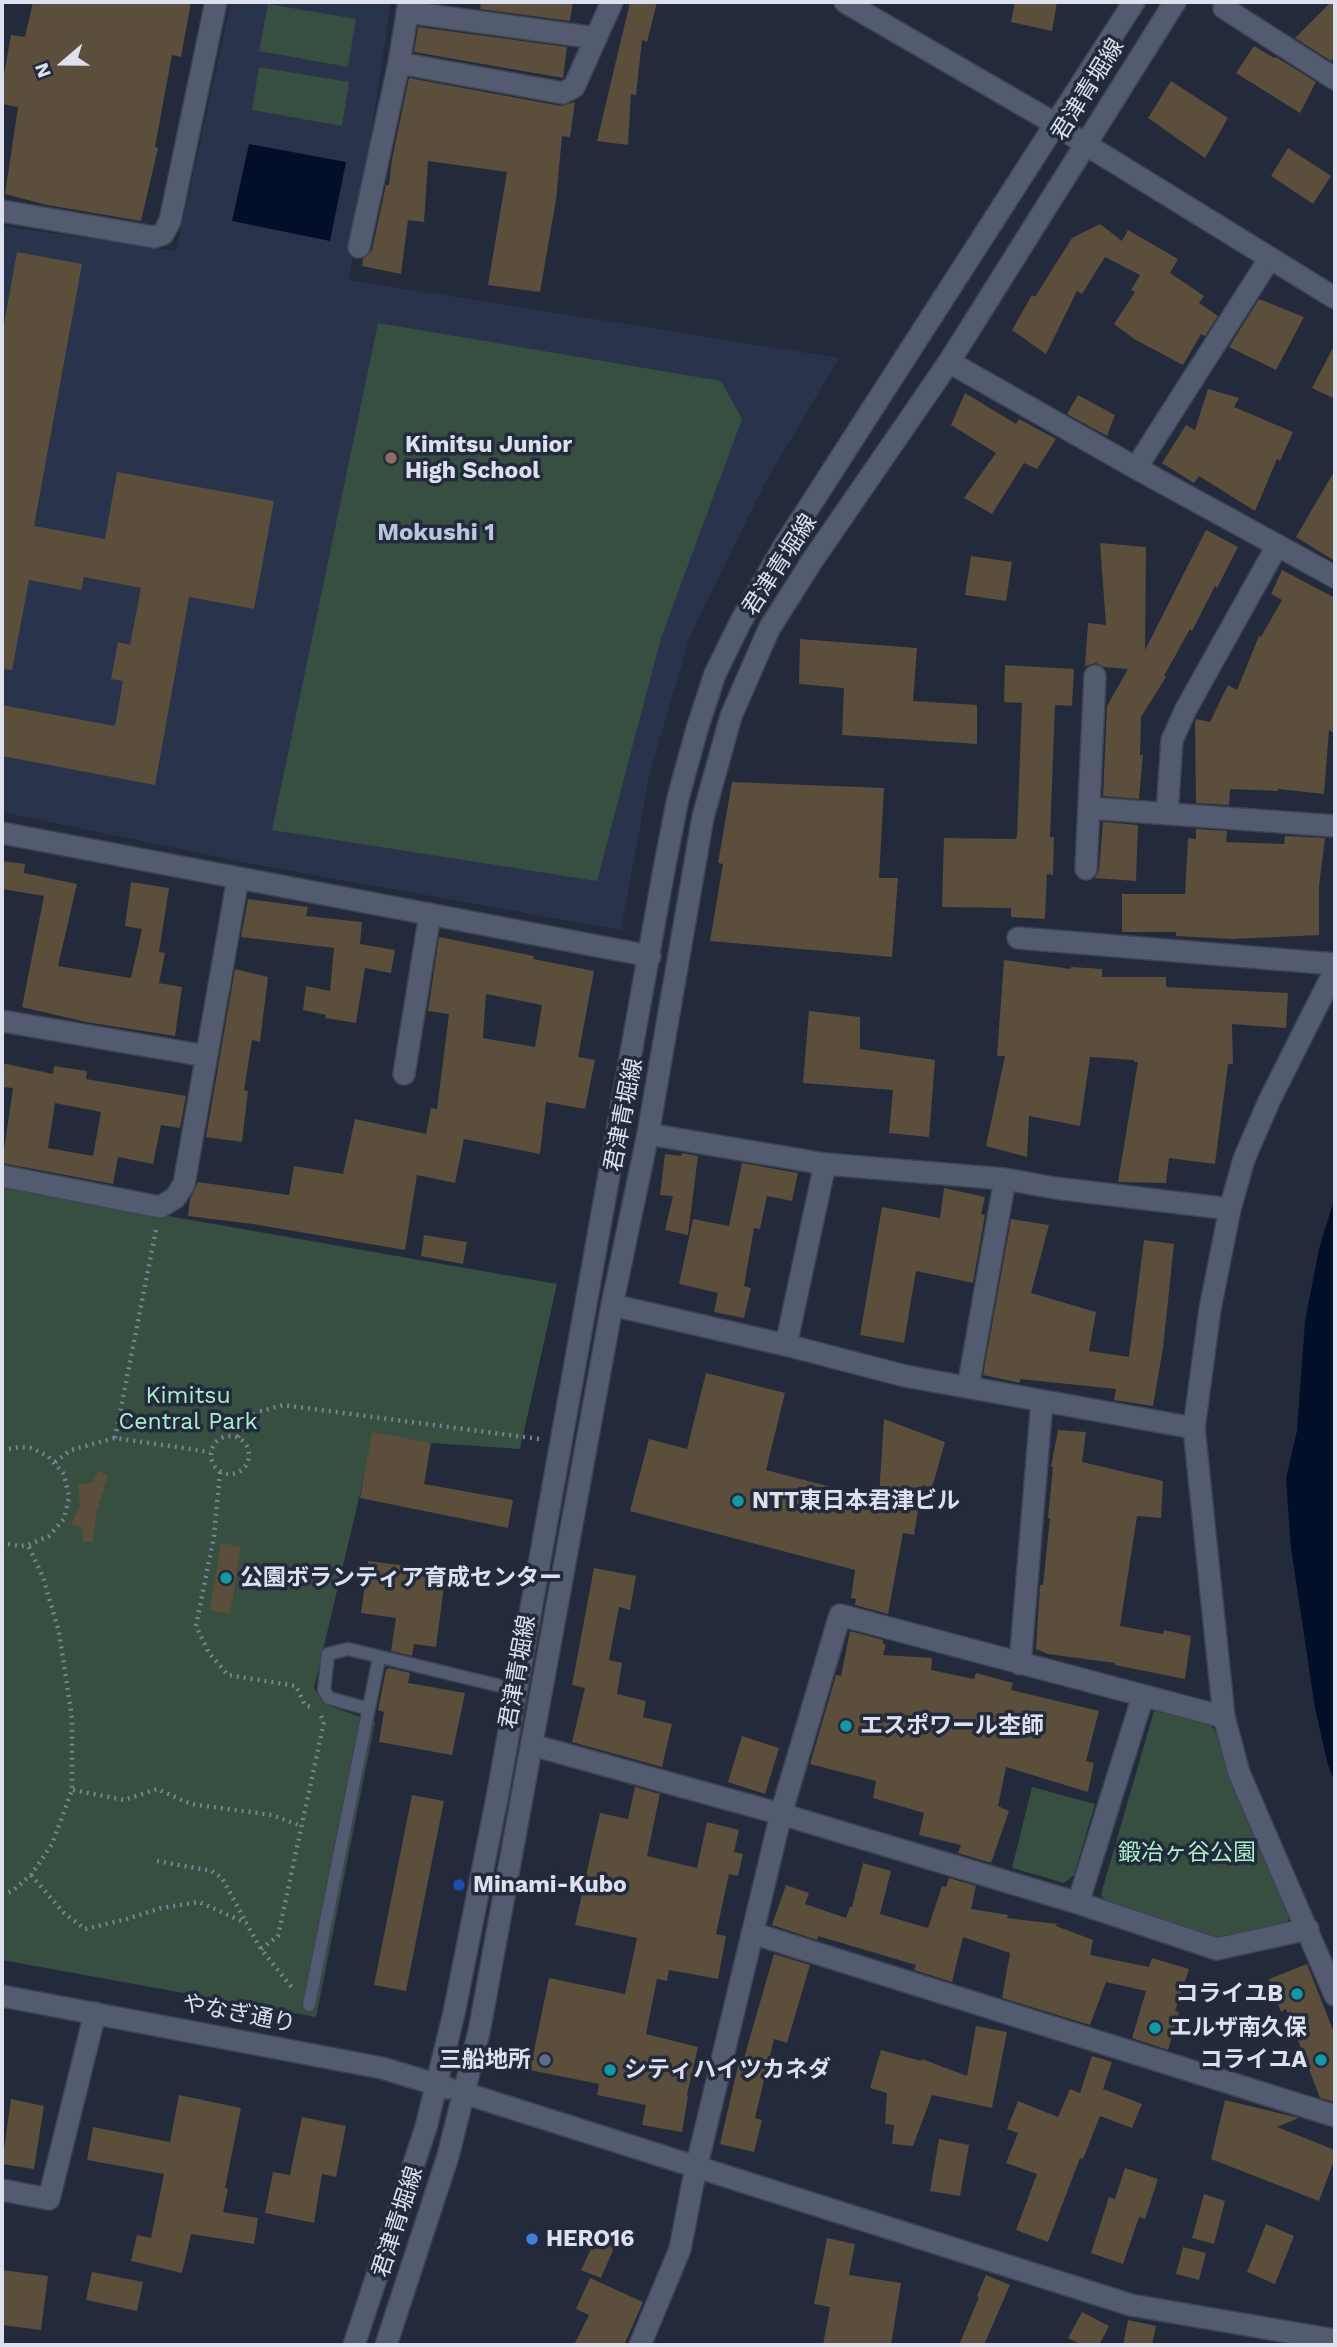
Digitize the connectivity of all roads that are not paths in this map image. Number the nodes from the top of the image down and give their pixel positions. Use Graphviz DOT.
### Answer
graph roads {
  1 [pos="216,2"];
  2 [pos="612,2"];
  3 [pos="845,2"];
  4 [pos="1134,2"];
  5 [pos="1175,2"];
  6 [pos="408,7"];
  7 [pos="1224,8"];
  8 [pos="596,38"];
  9 [pos="399,63"];
  10 [pos="1335,79"];
  11 [pos="1055,122"];
  12 [pos="1085,144"];
  13 [pos="2,211"];
  14 [pos="359,247"];
  15 [pos="1270,258"];
  16 [pos="1335,298"];
  17 [pos="949,362"];
  18 [pos="1136,468"];
  19 [pos="1277,546"];
  20 [pos="1335,577"];
  21 [pos="1095,676"];
  22 [pos="1089,808"];
  23 [pos="1167,814"];
  24 [pos="1335,826"];
  25 [pos="2,833"];
  26 [pos="1086,869"];
  27 [pos="238,878"];
  28 [pos="430,915"];
  29 [pos="1018,938"];
  30 [pos="650,956"];
  31 [pos="1335,964"];
  32 [pos="1335,970"];
  33 [pos="2,1021"];
  34 [pos="206,1056"];
  35 [pos="404,1074"];
  36 [pos="648,1134"];
  37 [pos="825,1164"];
  38 [pos="2,1176"];
  39 [pos="1005,1179"];
  40 [pos="1230,1209"];
  41 [pos="612,1305"];
  42 [pos="786,1345"];
  43 [pos="968,1387"];
  44 [pos="1042,1401"];
  45 [pos="1194,1428"];
  46 [pos="379,1658"];
  47 [pos="1020,1664"];
  48 [pos="517,1690"];
  49 [pos="1143,1696"];
  50 [pos="369,1709"];
  51 [pos="1224,1717"];
  52 [pos="532,1745"];
  53 [pos="781,1814"];
  54 [pos="1078,1903"];
  55 [pos="1308,1929"];
  56 [pos="752,1933"];
  57 [pos="2,1996"];
  58 [pos="1335,1996"];
  59 [pos="305,2002"];
  60 [pos="95,2013"];
  61 [pos="436,2085"];
  62 [pos="464,2093"];
  63 [pos="1335,2116"];
  64 [pos="696,2167"];
  65 [pos="2,2190"];
  66 [pos="1291,2339"];
  67 [pos="1335,2340"];
  68 [pos="354,2345"];
  69 [pos="386,2345"];
  70 [pos="640,2345"];
  1 -- 13 [label="street"];
  2 -- 8 [label="street"];
  3 -- 11 [label="street"];
  4 -- 11 [label="street, 君津青堀線"];
  5 -- 12 [label="street, 君津青堀線"];
  6 -- 8 [label="street"];
  6 -- 9 [label="street"];
  7 -- 10 [label="street"];
  8 -- 9 [label="street"];
  9 -- 14 [label="street"];
  11 -- 12 [label="street"];
  11 -- 30 [label="street, 君津青堀線"];
  12 -- 15 [label="street"];
  12 -- 17 [label="street, 君津青堀線"];
  15 -- 16 [label="street"];
  15 -- 18 [label="street"];
  17 -- 18 [label="street"];
  17 -- 36 [label="street, 君津青堀線"];
  18 -- 19 [label="street"];
  19 -- 20 [label="street"];
  19 -- 23 [label="street"];
  21 -- 22 [label="street"];
  22 -- 23 [label="street"];
  22 -- 26 [label="street"];
  23 -- 24 [label="street"];
  25 -- 27 [label="street"];
  27 -- 28 [label="street"];
  27 -- 34 [label="street"];
  28 -- 30 [label="street"];
  28 -- 35 [label="street"];
  29 -- 31 [label="street"];
  30 -- 48 [label="street, 君津青堀線"];
  32 -- 40 [label="street"];
  33 -- 34 [label="street"];
  34 -- 38 [label="street"];
  36 -- 37 [label="street"];
  36 -- 41 [label="street, 君津青堀線"];
  37 -- 39 [label="street"];
  37 -- 42 [label="street"];
  39 -- 40 [label="street"];
  39 -- 43 [label="street"];
  40 -- 45 [label="street"];
  41 -- 42 [label="street"];
  41 -- 52 [label="street, 君津青堀線"];
  42 -- 43 [label="street"];
  43 -- 44 [label="street"];
  44 -- 45 [label="street"];
  44 -- 47 [label="street"];
  45 -- 51 [label="street"];
  46 -- 48 [label="lane"];
  46 -- 50 [label="lane"];
  46 -- 50 [label="lane"];
  47 -- 49 [label="street"];
  47 -- 53 [label="street"];
  48 -- 61 [label="street, 君津青堀線"];
  49 -- 51 [label="street"];
  49 -- 54 [label="street"];
  50 -- 59 [label="lane"];
  51 -- 55 [label="street"];
  52 -- 53 [label="street"];
  52 -- 62 [label="street, 君津青堀線"];
  53 -- 54 [label="street"];
  53 -- 56 [label="street"];
  54 -- 55 [label="street"];
  55 -- 58 [label="street"];
  56 -- 63 [label="street"];
  56 -- 64 [label="street"];
  57 -- 60 [label="street, やなぎ通り"];
  60 -- 61 [label="street, やなぎ通り"];
  60 -- 65 [label="street"];
  61 -- 62 [label="street, やなぎ通り"];
  61 -- 68 [label="street, 君津青堀線"];
  62 -- 64 [label="street, やなぎ通り"];
  62 -- 69 [label="street, 君津青堀線"];
  64 -- 66 [label="street, やなぎ通り"];
  64 -- 70 [label="street"];
  66 -- 67 [label="street, やなぎ通り"];
}
